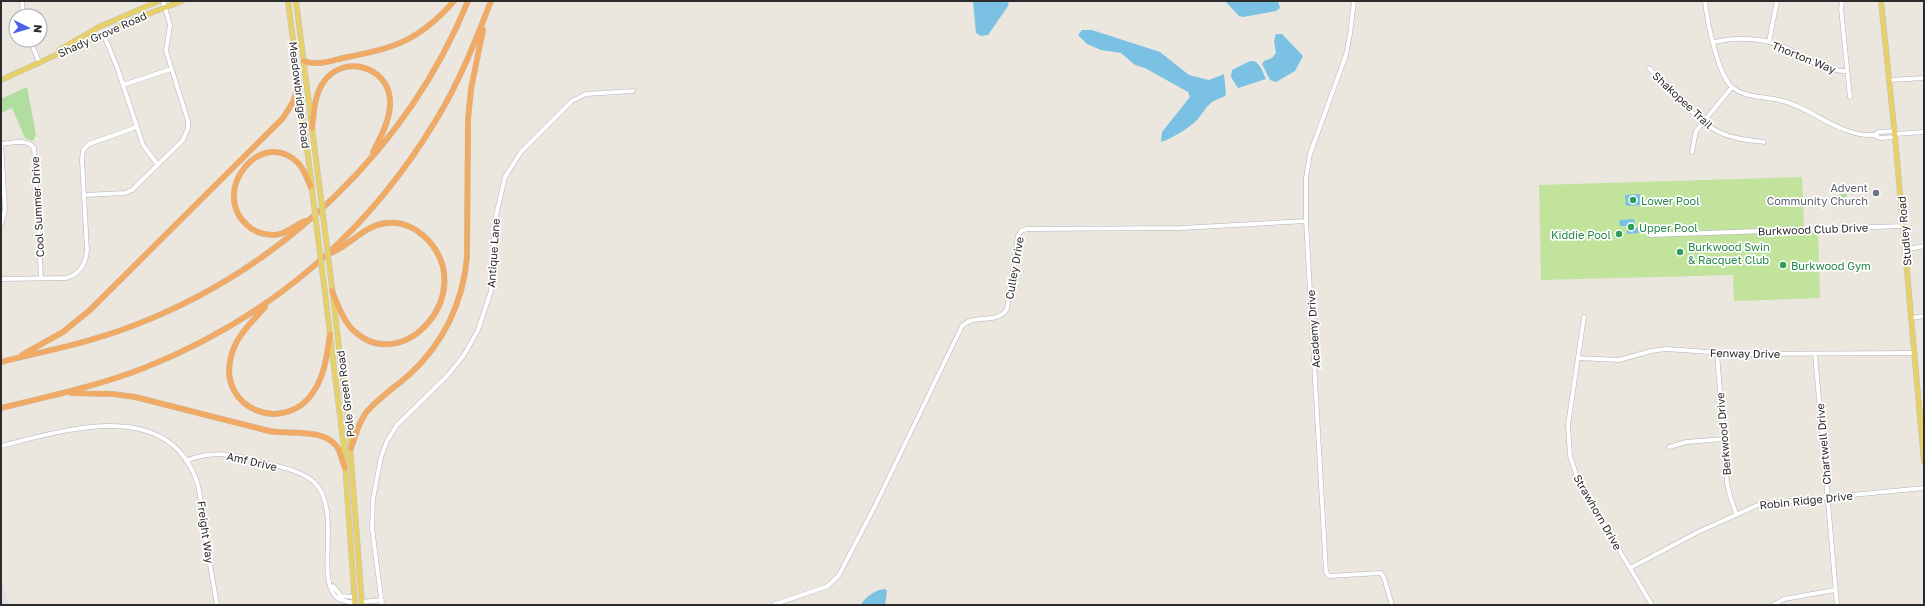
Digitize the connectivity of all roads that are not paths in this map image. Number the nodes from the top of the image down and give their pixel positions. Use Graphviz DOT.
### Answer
graph roads {
  1 [pos="159,1"];
  2 [pos="163,1"];
  3 [pos="182,1"];
  4 [pos="288,1"];
  5 [pos="296,1"];
  6 [pos="454,1"];
  7 [pos="468,1"];
  8 [pos="491,1"];
  9 [pos="1354,1"];
  10 [pos="1705,1"];
  11 [pos="1777,1"];
  12 [pos="1842,1"];
  13 [pos="1881,1"];
  14 [pos="165,7"];
  15 [pos="486,14"];
  16 [pos="103,33"];
  17 [pos="1714,42"];
  18 [pos="1769,42"];
  19 [pos="33,48"];
  20 [pos="45,59"];
  21 [pos="304,61"];
  22 [pos="39,62"];
  23 [pos="1649,68"];
  24 [pos="171,69"];
  25 [pos="1847,72"];
  26 [pos="1924,78"];
  27 [pos="1,80"];
  28 [pos="1890,80"];
  29 [pos="299,84"];
  30 [pos="123,85"];
  31 [pos="1732,87"];
  32 [pos="633,91"];
  33 [pos="1850,97"];
  34 [pos="1703,121"];
  35 [pos="136,127"];
  36 [pos="312,128"];
  37 [pos="1924,132"];
  38 [pos="1895,134"];
  39 [pos="1764,142"];
  40 [pos="1,144"];
  41 [pos="1692,152"];
  42 [pos="369,161"];
  43 [pos="158,165"];
  44 [pos="319,184"];
  45 [pos="312,190"];
  46 [pos="84,196"];
  47 [pos="309,220"];
  48 [pos="1306,221"];
  49 [pos="1,225"];
  50 [pos="1904,226"];
  51 [pos="1650,235"];
  52 [pos="1924,246"];
  53 [pos="1905,250"];
  54 [pos="329,254"];
  55 [pos="41,278"];
  56 [pos="1,279"];
  57 [pos="332,291"];
  58 [pos="270,300"];
  59 [pos="1924,316"];
  60 [pos="1584,318"];
  61 [pos="1911,318"];
  62 [pos="330,335"];
  63 [pos="1717,353"];
  64 [pos="1914,353"];
  65 [pos="1815,354"];
  66 [pos="1578,358"];
  67 [pos="16,359"];
  68 [pos="1,362"];
  69 [pos="65,393"];
  70 [pos="1,408"];
  71 [pos="1724,439"];
  72 [pos="1,446"];
  73 [pos="1668,447"];
  74 [pos="351,448"];
  75 [pos="186,461"];
  76 [pos="1924,462"];
  77 [pos="345,468"];
  78 [pos="1924,488"];
  79 [pos="1828,498"];
  80 [pos="1736,513"];
  81 [pos="328,534"];
  82 [pos="1630,568"];
  83 [pos="1835,590"];
  84 [pos="354,595"];
  85 [pos="382,600"];
  86 [pos="359,604"];
  87 [pos="217,605"];
  88 [pos="382,605"];
  89 [pos="773,605"];
  90 [pos="1392,605"];
  91 [pos="1652,605"];
  92 [pos="1773,605"];
  93 [pos="1837,605"];
  1 -- 20 [label="main road, Shady Grove Road"];
  2 -- 14 [label="street"];
  3 -- 14 [label="main road, Shady Grove Road"];
  4 -- 29 [label="main road, Meadowbridge Road"];
  5 -- 21 [label="main road, Meadowbridge Road"];
  6 -- 21 [label="highway"];
  7 -- 42 [label="highway"];
  8 -- 15 [label="highway"];
  9 -- 48 [label="street, Academy Drive"];
  10 -- 17 [label="street"];
  11 -- 18 [label="street"];
  12 -- 25 [label="street"];
  13 -- 28 [label="main road, Studley Road"];
  14 -- 16 [label="main road, Shady Grove Road"];
  14 -- 24 [label="street"];
  15 -- 54 [label="highway"];
  15 -- 74 [label="highway"];
  16 -- 20 [label="main road, Shady Grove Road"];
  16 -- 30 [label="street"];
  17 -- 18 [label="street, Thorton Way"];
  17 -- 31 [label="street"];
  18 -- 25 [label="street, Thorton Way"];
  19 -- 22 [label="street"];
  20 -- 22 [label="main road, Shady Grove Road"];
  21 -- 36 [label="main road, Meadowbridge Road"];
  22 -- 27 [label="main road, Shady Grove Road"];
  23 -- 34 [label="street, Shakopee Trail"];
  24 -- 30 [label="street"];
  24 -- 43 [label="street"];
  25 -- 33 [label="street"];
  26 -- 28 [label="street"];
  28 -- 38 [label="main road, Studley Road"];
  29 -- 45 [label="main road, Meadowbridge Road"];
  29 -- 67 [label="highway"];
  30 -- 35 [label="street"];
  31 -- 34 [label="street"];
  31 -- 38 [label="street"];
  32 -- 85 [label="street, Antique Lane"];
  34 -- 39 [label="street, Shakopee Trail"];
  34 -- 41 [label="street"];
  35 -- 43 [label="street"];
  35 -- 46 [label="street"];
  36 -- 42 [label="highway"];
  36 -- 44 [label="main road, Meadowbridge Road"];
  37 -- 38 [label="street"];
  38 -- 50 [label="main road, Studley Road"];
  40 -- 49 [label="street"];
  40 -- 55 [label="street, Cool Summer Drive"];
  42 -- 47 [label="highway"];
  43 -- 46 [label="street"];
  44 -- 57 [label="main road, Pole Green Road, bridge"];
  45 -- 47 [label="highway"];
  45 -- 62 [label="main road, Pole Green Road, bridge"];
  46 -- 55 [label="street"];
  47 -- 67 [label="highway"];
  48 -- 89 [label="street, Culley Drive"];
  48 -- 90 [label="street, Academy Drive"];
  50 -- 51 [label="street, Burkwood Club Drive"];
  50 -- 53 [label="main road, Studley Road"];
  52 -- 53 [label="street"];
  53 -- 61 [label="main road, Studley Road"];
  54 -- 57 [label="highway"];
  54 -- 58 [label="highway"];
  55 -- 56 [label="street"];
  57 -- 74 [label="main road, Pole Green Road"];
  58 -- 62 [label="highway"];
  58 -- 69 [label="highway"];
  59 -- 61 [label="street"];
  60 -- 66 [label="street, Strawhorn Drive"];
  61 -- 64 [label="main road, Studley Road"];
  62 -- 77 [label="main road, Pole Green Road"];
  63 -- 65 [label="street, Fenway Drive"];
  63 -- 66 [label="street, Fenway Drive"];
  63 -- 71 [label="street, Berkwood Drive"];
  64 -- 65 [label="street, Fenway Drive"];
  64 -- 76 [label="main road, Studley Road"];
  65 -- 79 [label="street, Chartwell Drive"];
  66 -- 82 [label="street, Strawhorn Drive"];
  67 -- 68 [label="highway"];
  69 -- 70 [label="highway"];
  69 -- 77 [label="highway"];
  71 -- 73 [label="street"];
  71 -- 80 [label="street, Berkwood Drive"];
  72 -- 75 [label="street"];
  74 -- 86 [label="main road, Pole Green Road"];
  75 -- 81 [label="street, Amf Drive"];
  75 -- 87 [label="street, Freight Way"];
  77 -- 84 [label="main road, Pole Green Road"];
  78 -- 79 [label="street, Robin Ridge Drive"];
  79 -- 80 [label="street, Robin Ridge Drive"];
  79 -- 83 [label="street, Chartwell Drive"];
  80 -- 82 [label="street, Robin Ridge Drive"];
  81 -- 84 [label="street, Amf Drive"];
  81 -- 86 [label="street, Amf Drive"];
  82 -- 91 [label="street, Strawhorn Drive"];
  83 -- 92 [label="street"];
  83 -- 93 [label="street, Chartwell Drive"];
  84 -- 86 [label="main road"];
  85 -- 86 [label="street"];
  85 -- 88 [label="street, Antique Lane"];
}
